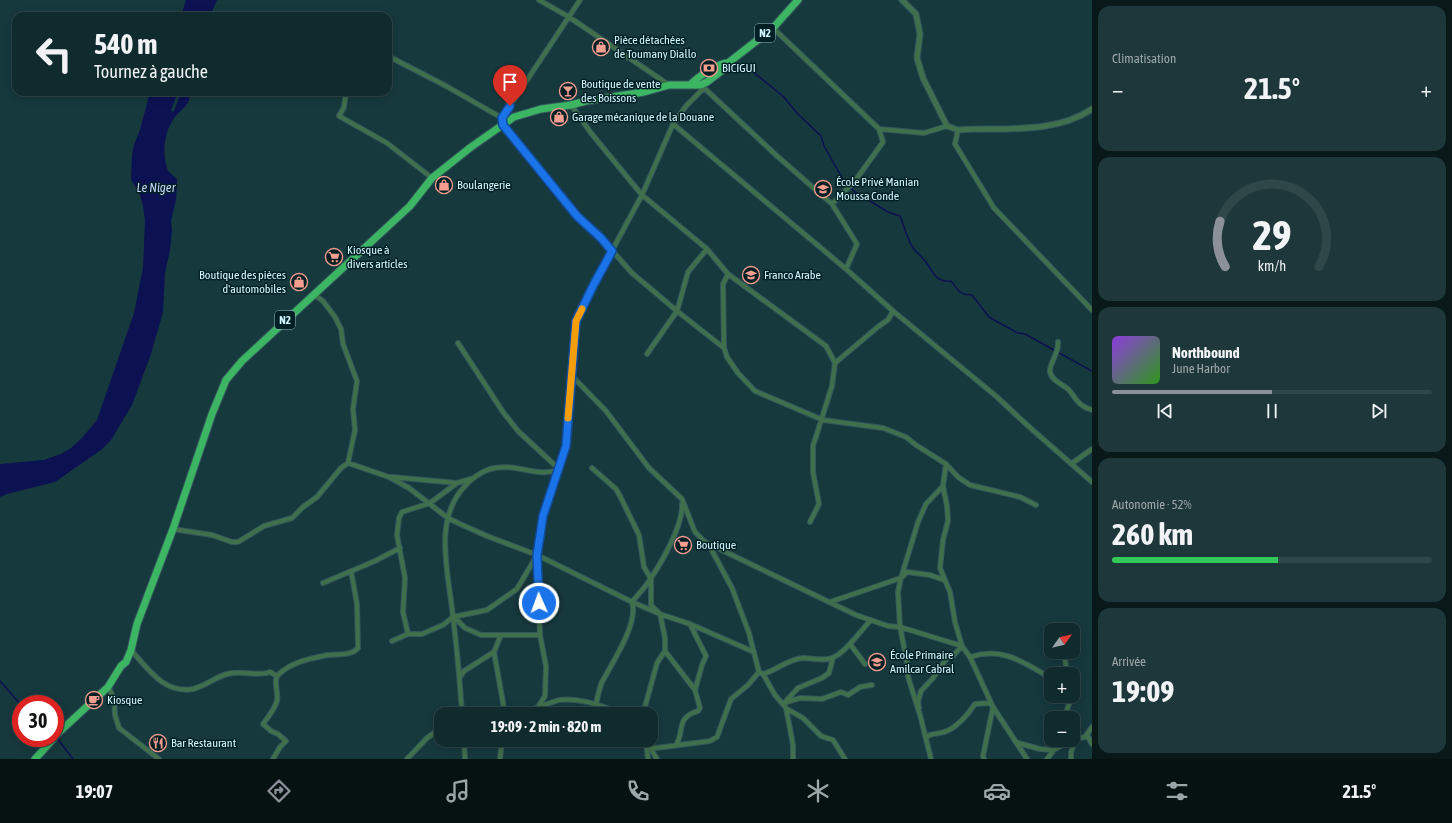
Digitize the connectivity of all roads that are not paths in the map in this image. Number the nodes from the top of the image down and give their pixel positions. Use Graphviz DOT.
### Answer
graph roads {
  1 [pos="539,0"];
  2 [pos="580,0"];
  3 [pos="798,0"];
  4 [pos="902,0"];
  5 [pos="569,16"];
  6 [pos="773,28"];
  7 [pos="392,58"];
  8 [pos="700,84"];
  9 [pos="669,85"];
  10 [pos="345,96"];
  11 [pos="571,106"];
  12 [pos="1092,110"];
  13 [pos="503,121"];
  14 [pos="673,124"];
  15 [pos="946,126"];
  16 [pos="879,129"];
  17 [pos="958,130"];
  18 [pos="432,178"];
  19 [pos="642,195"];
  20 [pos="832,204"];
  21 [pos="707,249"];
  22 [pos="612,251"];
  23 [pos="846,269"];
  24 [pos="728,274"];
  25 [pos="313,294"];
  26 [pos="1092,310"];
  27 [pos="893,311"];
  28 [pos="677,312"];
  29 [pos="1058,342"];
  30 [pos="458,343"];
  31 [pos="724,348"];
  32 [pos="647,354"];
  33 [pos="835,364"];
  34 [pos="572,377"];
  35 [pos="1092,410"];
  36 [pos="823,420"];
  37 [pos="1092,449"];
  38 [pos="348,463"];
  39 [pos="946,464"];
  40 [pos="1071,464"];
  41 [pos="592,468"];
  42 [pos="558,470"];
  43 [pos="389,477"];
  44 [pos="471,479"];
  45 [pos="1092,482"];
  46 [pos="457,483"];
  47 [pos="943,486"];
  48 [pos="682,499"];
  49 [pos="430,503"];
  50 [pos="1036,505"];
  51 [pos="448,518"];
  52 [pos="810,522"];
  53 [pos="173,529"];
  54 [pos="709,545"];
  55 [pos="400,548"];
  56 [pos="537,555"];
  57 [pos="351,571"];
  58 [pos="901,578"];
  59 [pos="651,579"];
  60 [pos="944,580"];
  61 [pos="323,583"];
  62 [pos="632,602"];
  63 [pos="830,602"];
  64 [pos="660,614"];
  65 [pos="453,617"];
  66 [pos="871,620"];
  67 [pos="690,624"];
  68 [pos="900,627"];
  69 [pos="408,634"];
  70 [pos="501,635"];
  71 [pos="540,635"];
  72 [pos="392,641"];
  73 [pos="850,644"];
  74 [pos="962,646"];
  75 [pos="131,650"];
  76 [pos="664,651"];
  77 [pos="494,652"];
  78 [pos="754,652"];
  79 [pos="970,657"];
  80 [pos="833,658"];
  81 [pos="865,664"];
  82 [pos="761,673"];
  83 [pos="1044,674"];
  84 [pos="277,676"];
  85 [pos="460,677"];
  86 [pos="872,685"];
  87 [pos="108,687"];
  88 [pos="695,690"];
  89 [pos="784,703"];
  90 [pos="596,704"];
  91 [pos="538,706"];
  92 [pos="462,707"];
  93 [pos="504,707"];
  94 [pos="604,707"];
  95 [pos="645,707"];
  96 [pos="993,707"];
  97 [pos="787,710"];
  98 [pos="920,715"];
  99 [pos="64,728"];
  100 [pos="1092,728"];
  101 [pos="434,733"];
  102 [pos="1087,735"];
  103 [pos="926,737"];
  104 [pos="1080,738"];
  105 [pos="1018,743"];
  106 [pos="1092,744"];
  107 [pos="676,745"];
  108 [pos="45,747"];
  109 [pos="464,747"];
  110 [pos="501,747"];
  111 [pos="647,747"];
  112 [pos="651,747"];
  113 [pos="1054,747"];
  114 [pos="1059,747"];
  115 [pos="1073,747"];
  116 [pos="35,759"];
  117 [pos="159,759"];
  118 [pos="273,759"];
  119 [pos="407,759"];
  120 [pos="465,759"];
  121 [pos="500,759"];
  122 [pos="648,759"];
  123 [pos="657,759"];
  124 [pos="793,759"];
  125 [pos="845,759"];
  126 [pos="931,759"];
  127 [pos="984,759"];
  128 [pos="1027,759"];
  129 [pos="1048,759"];
  130 [pos="1071,759"];
  1 -- 5 [label="street"];
  2 -- 5 [label="street"];
  3 -- 6 [label="highway, N2"];
  4 -- 15 [label="street"];
  5 -- 9 [label="street"];
  5 -- 13 [label="street"];
  6 -- 8 [label="highway, N2"];
  6 -- 16 [label="street"];
  7 -- 13 [label="street"];
  8 -- 9 [label="highway, N2"];
  8 -- 14 [label="street"];
  8 -- 20 [label="street"];
  9 -- 11 [label="highway, N2"];
  10 -- 18 [label="street"];
  11 -- 13 [label="highway, N2"];
  11 -- 19 [label="street"];
  12 -- 17 [label="street"];
  13 -- 18 [label="highway, N2"];
  13 -- 22 [label="street"];
  14 -- 19 [label="street"];
  14 -- 23 [label="street"];
  15 -- 16 [label="street"];
  15 -- 17 [label="street"];
  16 -- 20 [label="street"];
  17 -- 26 [label="street"];
  18 -- 25 [label="highway, N2"];
  19 -- 21 [label="street"];
  19 -- 22 [label="street"];
  20 -- 23 [label="street"];
  21 -- 24 [label="street"];
  21 -- 28 [label="street"];
  22 -- 28 [label="street"];
  22 -- 34 [label="street"];
  23 -- 27 [label="street"];
  24 -- 31 [label="street"];
  24 -- 33 [label="street"];
  25 -- 38 [label="street"];
  25 -- 53 [label="highway, N2"];
  27 -- 33 [label="street"];
  27 -- 40 [label="street"];
  28 -- 31 [label="street"];
  28 -- 32 [label="street"];
  29 -- 35 [label="street"];
  30 -- 42 [label="street"];
  31 -- 36 [label="street"];
  33 -- 36 [label="street"];
  34 -- 42 [label="street"];
  34 -- 48 [label="street"];
  36 -- 39 [label="street"];
  36 -- 52 [label="street"];
  37 -- 40 [label="street"];
  38 -- 43 [label="street"];
  38 -- 53 [label="street"];
  39 -- 47 [label="street"];
  39 -- 50 [label="street"];
  40 -- 45 [label="street"];
  41 -- 59 [label="street"];
  42 -- 44 [label="street"];
  42 -- 56 [label="street"];
  43 -- 46 [label="street"];
  43 -- 49 [label="street"];
  44 -- 46 [label="street"];
  44 -- 51 [label="street"];
  46 -- 49 [label="street"];
  47 -- 58 [label="street"];
  47 -- 60 [label="street"];
  48 -- 54 [label="street"];
  48 -- 59 [label="street"];
  49 -- 51 [label="street"];
  49 -- 55 [label="street"];
  51 -- 56 [label="street"];
  51 -- 65 [label="street"];
  53 -- 75 [label="highway, N2"];
  54 -- 63 [label="street"];
  54 -- 78 [label="street"];
  55 -- 57 [label="street"];
  55 -- 69 [label="street"];
  56 -- 62 [label="street"];
  56 -- 65 [label="street"];
  56 -- 71 [label="street"];
  57 -- 61 [label="street"];
  57 -- 84 [label="street"];
  58 -- 60 [label="street"];
  58 -- 63 [label="street"];
  58 -- 68 [label="street"];
  59 -- 62 [label="street"];
  59 -- 64 [label="street"];
  60 -- 74 [label="street"];
  62 -- 64 [label="street"];
  62 -- 90 [label="street"];
  63 -- 66 [label="street"];
  64 -- 67 [label="street"];
  64 -- 76 [label="street"];
  65 -- 69 [label="street"];
  65 -- 70 [label="street"];
  65 -- 85 [label="street"];
  66 -- 68 [label="street"];
  66 -- 73 [label="street"];
  67 -- 78 [label="street"];
  67 -- 88 [label="street"];
  68 -- 74 [label="street"];
  68 -- 98 [label="street"];
  69 -- 72 [label="street"];
  70 -- 71 [label="street"];
  70 -- 77 [label="street"];
  71 -- 91 [label="street"];
  73 -- 80 [label="street"];
  73 -- 81 [label="street"];
  74 -- 79 [label="street"];
  74 -- 98 [label="street"];
  75 -- 84 [label="street"];
  75 -- 87 [label="highway, N2"];
  76 -- 88 [label="street"];
  76 -- 95 [label="street"];
  77 -- 85 [label="street"];
  77 -- 93 [label="street"];
  78 -- 82 [label="street"];
  79 -- 83 [label="street"];
  79 -- 96 [label="street"];
  80 -- 82 [label="street"];
  80 -- 89 [label="street"];
  82 -- 97 [label="street"];
  82 -- 107 [label="street"];
  84 -- 118 [label="street"];
  85 -- 92 [label="street"];
  86 -- 89 [label="street"];
  87 -- 99 [label="highway, N2"];
  87 -- 117 [label="street"];
  88 -- 107 [label="street"];
  89 -- 97 [label="street"];
  90 -- 91 [label="street"];
  90 -- 94 [label="street"];
  96 -- 103 [label="street"];
  96 -- 105 [label="street"];
  96 -- 127 [label="street"];
  97 -- 124 [label="street"];
  97 -- 125 [label="street"];
  98 -- 103 [label="street"];
  100 -- 102 [label="street"];
  101 -- 119 [label="street"];
  102 -- 104 [label="street"];
  102 -- 106 [label="street"];
  103 -- 126 [label="street"];
  105 -- 113 [label="street"];
  105 -- 128 [label="street"];
  107 -- 112 [label="street"];
  108 -- 116 [label="highway, N2"];
  109 -- 120 [label="street"];
  110 -- 121 [label="street"];
  111 -- 122 [label="street"];
  112 -- 123 [label="street"];
  114 -- 129 [label="street"];
  115 -- 130 [label="street"];
}
